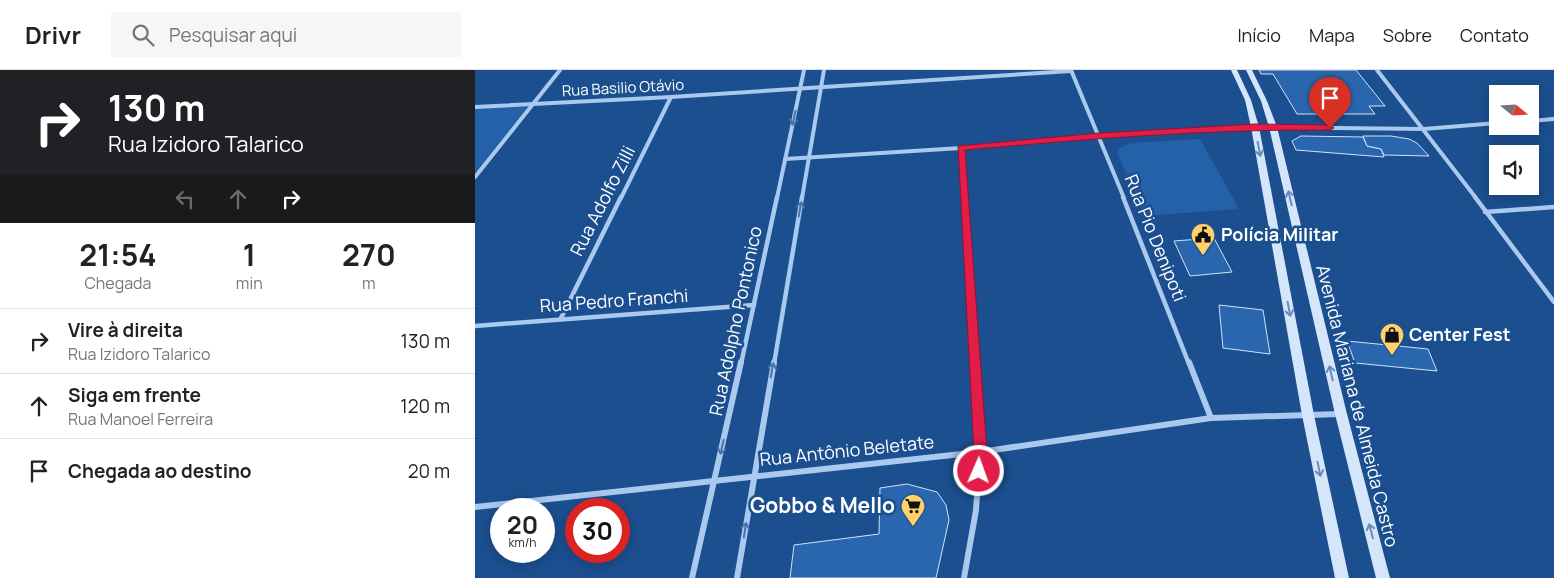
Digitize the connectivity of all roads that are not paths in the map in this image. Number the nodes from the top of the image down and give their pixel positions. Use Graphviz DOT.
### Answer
graph roads {
  1 [pos="560,70"];
  2 [pos="804,70"];
  3 [pos="824,70"];
  4 [pos="1234,70"];
  5 [pos="1249,70"];
  6 [pos="1377,70"];
  7 [pos="1071,71"];
  8 [pos="820,87"];
  9 [pos="801,88"];
  10 [pos="671,97"];
  11 [pos="533,104"];
  12 [pos="475,107"];
  13 [pos="1554,119"];
  14 [pos="1539,120"];
  15 [pos="1489,124"];
  16 [pos="1255,127"];
  17 [pos="1273,127"];
  18 [pos="1424,129"];
  19 [pos="1099,136"];
  20 [pos="961,148"];
  21 [pos="809,157"];
  22 [pos="785,159"];
  23 [pos="475,177"];
  24 [pos="1554,207"];
  25 [pos="1485,212"];
  26 [pos="1554,302"];
  27 [pos="755,305"];
  28 [pos="561,318"];
  29 [pos="475,326"];
  30 [pos="1341,414"];
  31 [pos="1308,415"];
  32 [pos="1211,418"];
  33 [pos="981,452"];
  34 [pos="754,476"];
  35 [pos="714,480"];
  36 [pos="475,507"];
  37 [pos="692,578"];
  38 [pos="737,578"];
  39 [pos="964,578"];
  40 [pos="1342,578"];
  41 [pos="1383,578"];
  1 -- 11 [label="street"];
  2 -- 9 [label="street, Rua Adolpho Pontonico"];
  3 -- 8 [label="street"];
  4 -- 16 [label="main road"];
  5 -- 17 [label="main road, Avenida Mariana de Almeida Castro"];
  6 -- 18 [label="street"];
  7 -- 8 [label="street, Rua Basilio Otávio"];
  7 -- 19 [label="street, Rua Pio Denipoti"];
  8 -- 9 [label="street, Rua Basilio Otávio"];
  8 -- 21 [label="street"];
  9 -- 10 [label="street, Rua Basilio Otávio"];
  9 -- 22 [label="street, Rua Adolpho Pontonico, one-way"];
  10 -- 11 [label="street, Rua Basilio Otávio"];
  10 -- 28 [label="street, Rua Adolfo Zilli"];
  11 -- 12 [label="street, Rua Basilio Otávio"];
  11 -- 23 [label="street"];
  13 -- 14 [label="street"];
  15 -- 18 [label="street"];
  16 -- 17 [label="street"];
  16 -- 19 [label="street"];
  16 -- 31 [label="main road, one-way"];
  17 -- 18 [label="street"];
  30 -- 17 [label="main road, Avenida Mariana de Almeida Castro, one-way"];
  18 -- 25 [label="street"];
  19 -- 20 [label="street"];
  19 -- 32 [label="street, Rua Pio Denipoti"];
  20 -- 21 [label="street"];
  20 -- 33 [label="street"];
  21 -- 22 [label="street"];
  34 -- 21 [label="street, one-way"];
  22 -- 27 [label="street, Rua Adolpho Pontonico"];
  24 -- 25 [label="street"];
  25 -- 26 [label="street"];
  27 -- 28 [label="street, Rua Pedro Franchi"];
  27 -- 35 [label="street, Rua Adolpho Pontonico, one-way"];
  28 -- 29 [label="street, Rua Pedro Franchi"];
  30 -- 31 [label="street, Rua Antônio Beletate"];
  41 -- 30 [label="main road, Avenida Mariana de Almeida Castro, one-way"];
  31 -- 32 [label="street, Rua Antônio Beletate"];
  31 -- 40 [label="main road, one-way"];
  32 -- 33 [label="street, Rua Antônio Beletate"];
  33 -- 34 [label="street, Rua Antônio Beletate"];
  33 -- 39 [label="street"];
  34 -- 35 [label="street, Rua Antônio Beletate"];
  38 -- 34 [label="street, one-way"];
  35 -- 36 [label="street, Rua Antônio Beletate"];
  35 -- 37 [label="street, Rua Adolpho Pontonico"];
}
